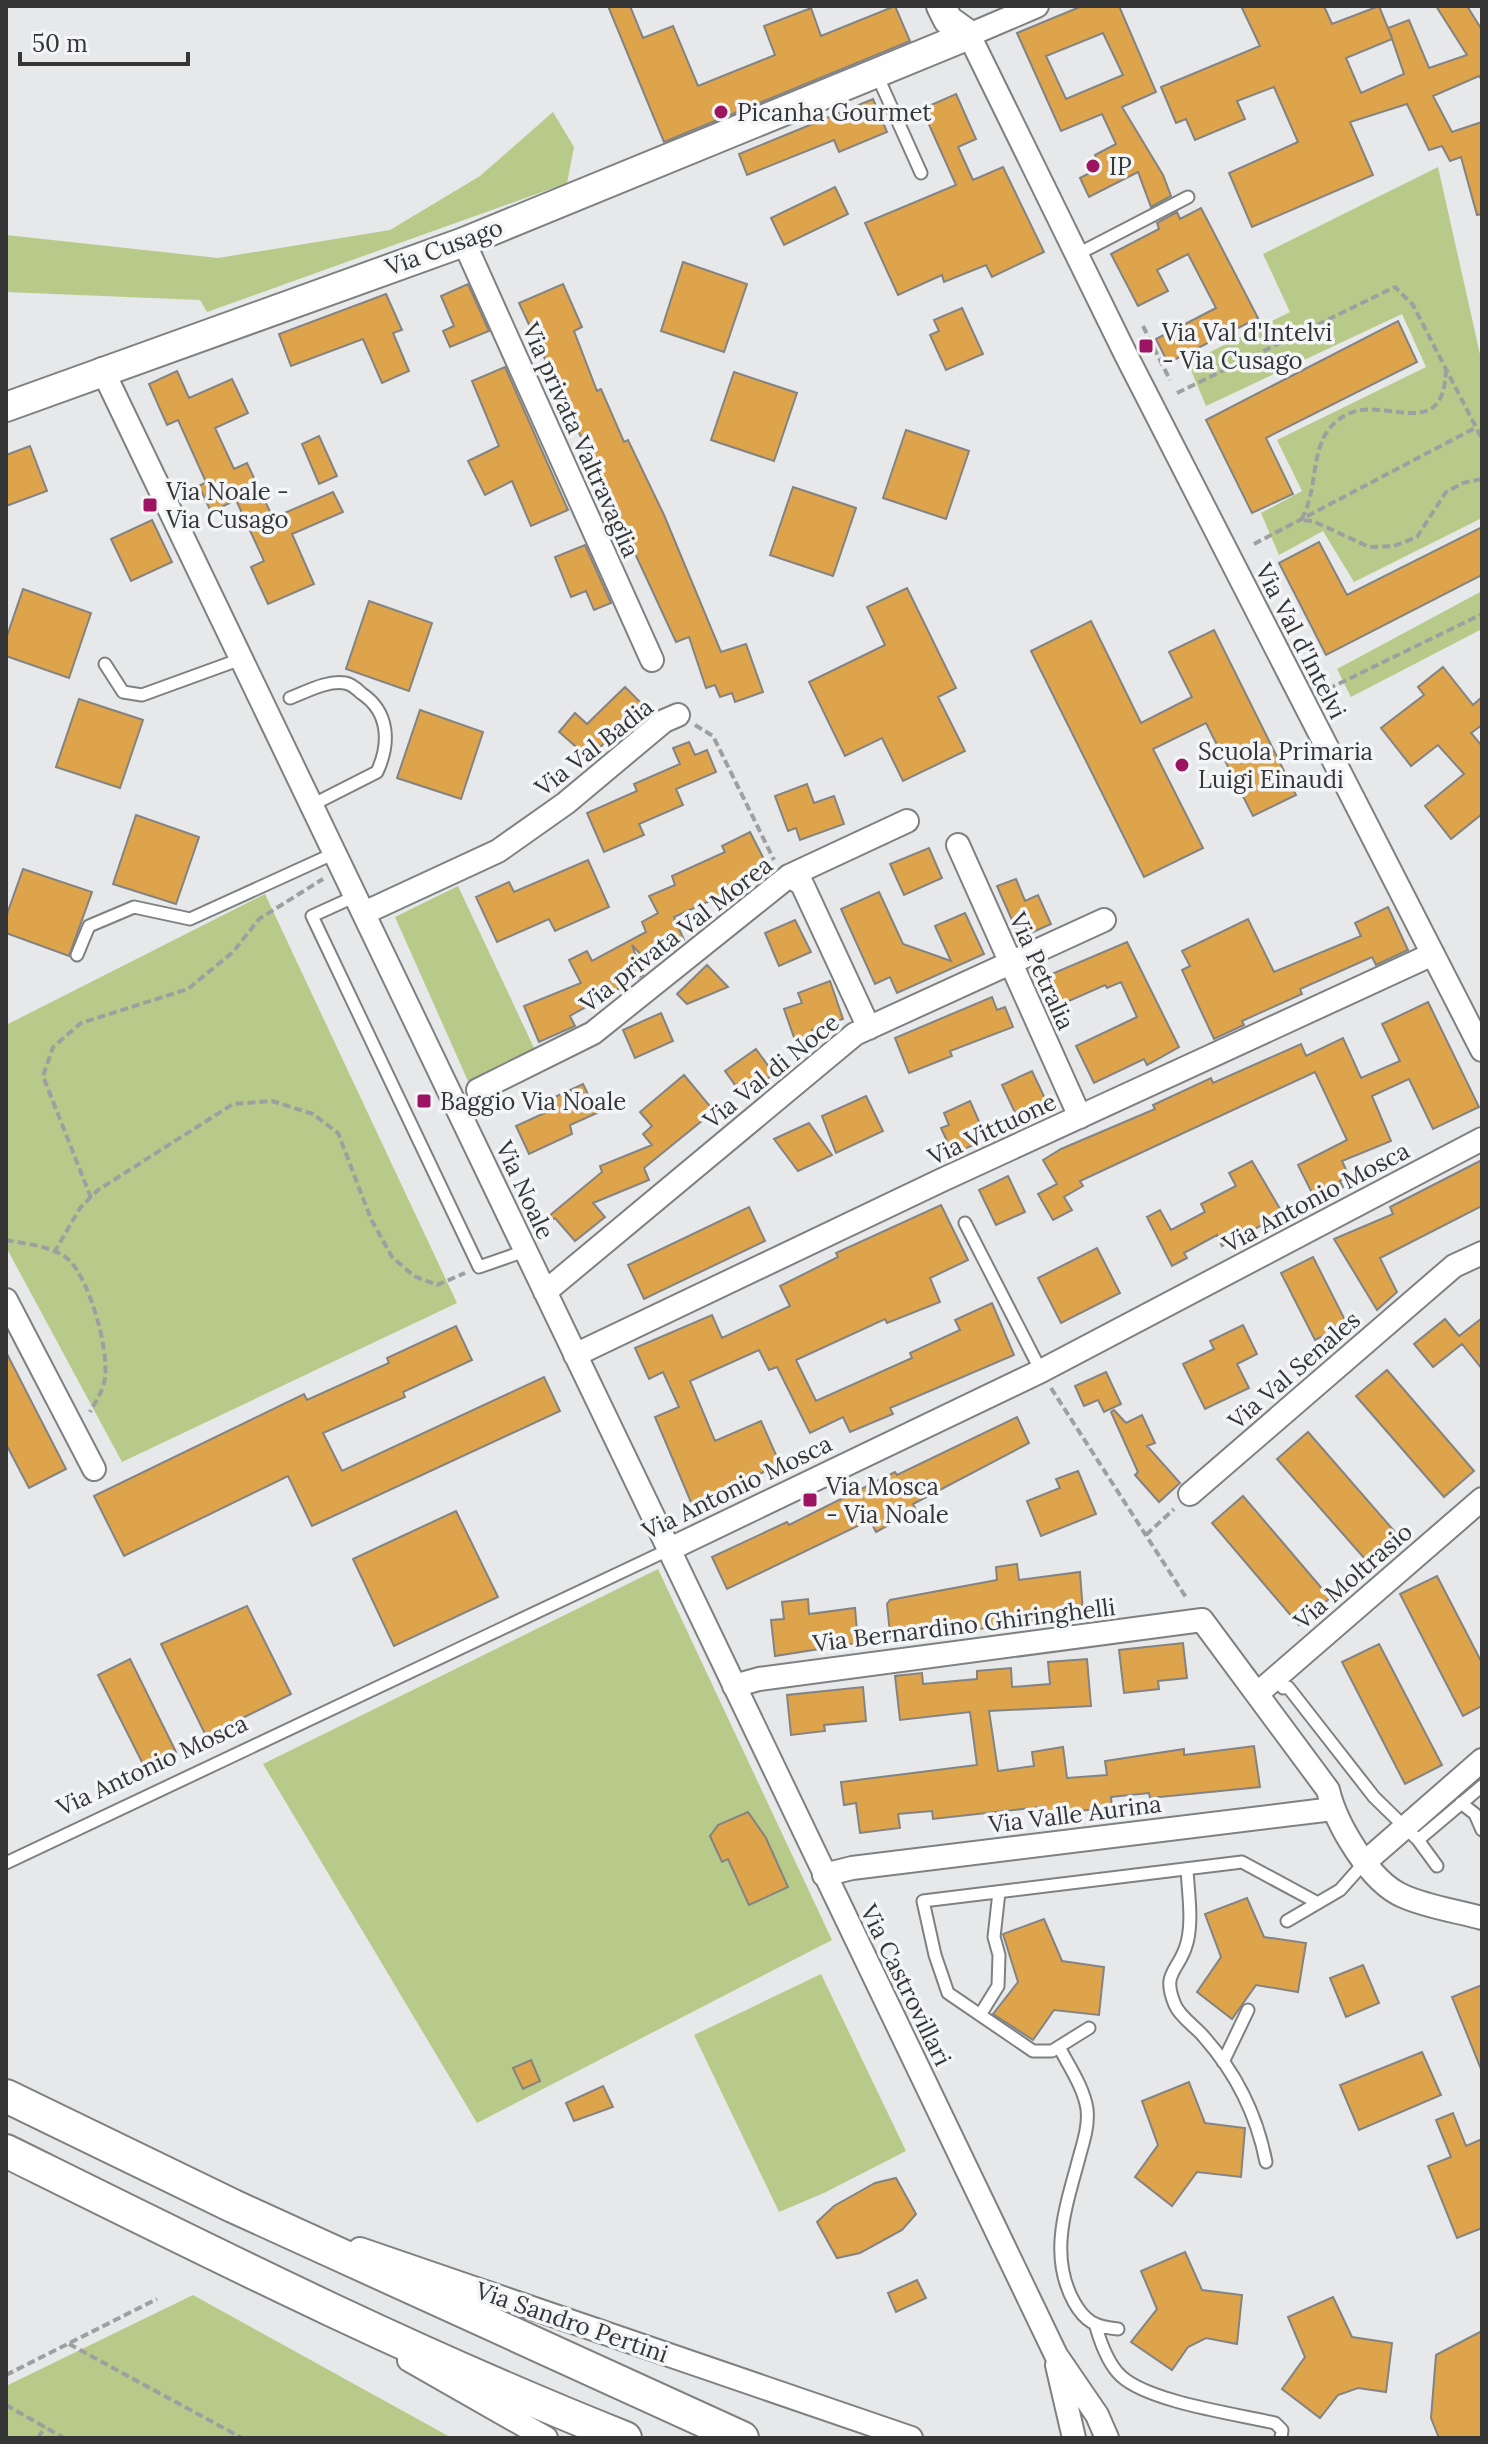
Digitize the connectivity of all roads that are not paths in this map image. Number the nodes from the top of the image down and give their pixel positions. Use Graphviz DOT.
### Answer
graph roads {
  1 [pos="941,6"];
  2 [pos="962,6"];
  3 [pos="1037,6"];
  4 [pos="969,35"];
  5 [pos="876,73"];
  6 [pos="921,173"];
  7 [pos="1188,197"];
  8 [pos="464,242"];
  9 [pos="1078,254"];
  10 [pos="102,369"];
  11 [pos="6,407"];
  12 [pos="241,659"];
  13 [pos="652,660"];
  14 [pos="105,664"];
  15 [pos="290,698"];
  16 [pos="678,715"];
  17 [pos="312,805"];
  18 [pos="907,821"];
  19 [pos="958,845"];
  20 [pos="335,853"];
  21 [pos="789,876"];
  22 [pos="360,905"];
  23 [pos="1104,920"];
  24 [pos="1433,954"];
  25 [pos="77,955"];
  26 [pos="1008,962"];
  27 [pos="869,1028"];
  28 [pos="1482,1050"];
  29 [pos="478,1090"];
  30 [pos="1080,1117"];
  31 [pos="1482,1139"];
  32 [pos="965,1223"];
  33 [pos="525,1251"];
  34 [pos="1482,1253"];
  35 [pos="545,1292"];
  36 [pos="6,1300"];
  37 [pos="575,1355"];
  38 [pos="1041,1371"];
  39 [pos="94,1469"];
  40 [pos="1190,1494"];
  41 [pos="1482,1499"];
  42 [pos="668,1550"];
  43 [pos="734,1686"];
  44 [pos="1283,1688"];
  45 [pos="1258,1693"];
  46 [pos="1482,1760"];
  47 [pos="1482,1786"];
  48 [pos="1461,1803"];
  49 [pos="1333,1809"];
  50 [pos="1482,1830"];
  51 [pos="1411,1834"];
  52 [pos="6,1863"];
  53 [pos="1364,1863"];
  54 [pos="1437,1866"];
  55 [pos="1187,1869"];
  56 [pos="824,1875"];
  57 [pos="999,1892"];
  58 [pos="1318,1903"];
  59 [pos="1482,1918"];
  60 [pos="1287,1921"];
  61 [pos="1248,2010"];
  62 [pos="980,2015"];
  63 [pos="1089,2028"];
  64 [pos="1059,2047"];
  65 [pos="1223,2062"];
  66 [pos="6,2096"];
  67 [pos="6,2151"];
  68 [pos="1266,2162"];
  69 [pos="233,2206"];
  70 [pos="279,2286"];
  71 [pos="1096,2327"];
  72 [pos="1118,2329"];
  73 [pos="1056,2355"];
  74 [pos="546,2438"];
  75 [pos="625,2438"];
  76 [pos="742,2438"];
  77 [pos="911,2438"];
  78 [pos="1056,2438"];
  79 [pos="1074,2438"];
  80 [pos="1107,2438"];
  81 [pos="1281,2438"];
  1 -- 4 [label="street"];
  2 -- 4 [label="street"];
  3 -- 4 [label="street, Via Cusago"];
  4 -- 5 [label="street, Via Cusago"];
  4 -- 9 [label="street, Via Val d'Intelvi"];
  5 -- 6 [label="lane"];
  5 -- 8 [label="street, Via Cusago"];
  7 -- 9 [label="lane"];
  8 -- 10 [label="street, Via Cusago"];
  8 -- 13 [label="street, Via privata Valtravaglia"];
  9 -- 24 [label="street, Via Val d'Intelvi"];
  10 -- 11 [label="street, Via Cusago"];
  10 -- 12 [label="street, Via Noale"];
  12 -- 14 [label="lane"];
  12 -- 17 [label="street, Via Noale"];
  15 -- 17 [label="lane"];
  16 -- 22 [label="street, Via Val Badia"];
  17 -- 20 [label="street, Via Noale"];
  18 -- 21 [label="street, Via privata Val Morea"];
  19 -- 26 [label="street, Via Petralia"];
  20 -- 22 [label="street, Via Noale"];
  20 -- 25 [label="lane"];
  21 -- 27 [label="street"];
  21 -- 29 [label="street, Via privata Val Morea"];
  22 -- 33 [label="street, Via Noale"];
  22 -- 33 [label="lane"];
  23 -- 26 [label="street, Via Val di Noce"];
  24 -- 28 [label="street, Via Val d'Intelvi"];
  24 -- 30 [label="street, Via Vittuone"];
  26 -- 27 [label="street, Via Val di Noce"];
  26 -- 30 [label="street, Via Petralia"];
  27 -- 35 [label="street, Via Val di Noce"];
  30 -- 37 [label="street, Via Vittuone"];
  31 -- 38 [label="street, Via Antonio Mosca"];
  32 -- 38 [label="lane"];
  33 -- 35 [label="street, Via Noale"];
  34 -- 40 [label="street, Via Val Senales"];
  35 -- 37 [label="street, Via Noale"];
  36 -- 39 [label="street"];
  37 -- 42 [label="street, Via Noale"];
  38 -- 42 [label="street, Via Antonio Mosca"];
  41 -- 45 [label="street, Via Moltrasio"];
  42 -- 43 [label="street, Via Castrovillari"];
  42 -- 52 [label="lane, Via Antonio Mosca"];
  43 -- 45 [label="street, Via Bernardino Ghiringhelli"];
  43 -- 56 [label="street, Via Castrovillari"];
  44 -- 51 [label="lane"];
  45 -- 49 [label="street"];
  46 -- 51 [label="street"];
  47 -- 48 [label="lane"];
  48 -- 50 [label="lane"];
  48 -- 51 [label="lane"];
  49 -- 53 [label="street"];
  49 -- 56 [label="street, Via Valle Aurina"];
  51 -- 53 [label="street"];
  51 -- 54 [label="lane"];
  53 -- 58 [label="lane"];
  53 -- 59 [label="street"];
  55 -- 57 [label="lane"];
  55 -- 58 [label="lane"];
  55 -- 65 [label="lane"];
  56 -- 73 [label="street, Via Castrovillari"];
  57 -- 62 [label="lane"];
  57 -- 62 [label="lane"];
  58 -- 60 [label="lane"];
  61 -- 65 [label="lane"];
  62 -- 64 [label="lane"];
  63 -- 64 [label="lane"];
  64 -- 71 [label="lane"];
  65 -- 68 [label="lane"];
  66 -- 69 [label="main road, Via Sandro Pertini"];
  67 -- 70 [label="main road"];
  69 -- 76 [label="main road, Via Sandro Pertini"];
  69 -- 77 [label="street, Via Sandro Pertini"];
  70 -- 74 [label="street"];
  70 -- 75 [label="main road"];
  71 -- 72 [label="lane"];
  71 -- 81 [label="lane"];
  73 -- 78 [label="street"];
  73 -- 79 [label="street"];
  73 -- 80 [label="street, Via Castrovillari"];
}
